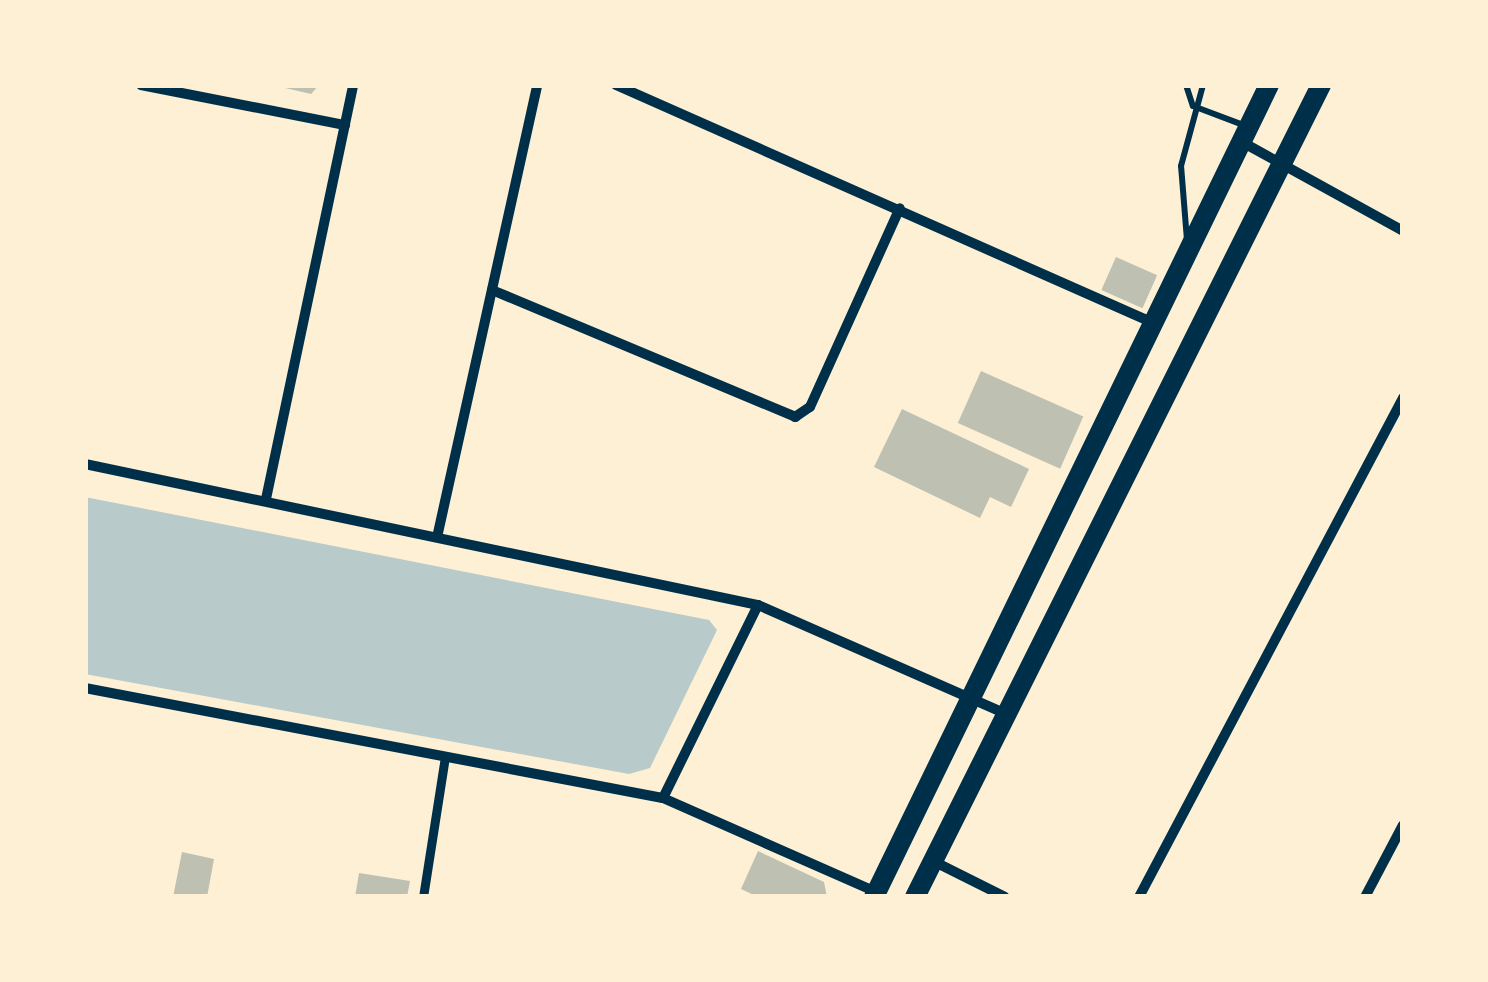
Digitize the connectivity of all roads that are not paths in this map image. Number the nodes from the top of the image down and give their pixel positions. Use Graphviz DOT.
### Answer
graph roads {
  1 [pos="141,85"];
  2 [pos="353,85"];
  3 [pos="538,85"];
  4 [pos="616,85"];
  5 [pos="1186,85"];
  6 [pos="1202,85"];
  7 [pos="1269,85"];
  8 [pos="1321,85"];
  9 [pos="1193,106"];
  10 [pos="345,124"];
  11 [pos="1245,134"];
  12 [pos="1282,163"];
  13 [pos="900,208"];
  14 [pos="1403,230"];
  15 [pos="1188,244"];
  16 [pos="492,290"];
  17 [pos="1152,322"];
  18 [pos="1403,398"];
  19 [pos="85,464"];
  20 [pos="266,499"];
  21 [pos="438,534"];
  22 [pos="758,605"];
  23 [pos="85,688"];
  24 [pos="973,698"];
  25 [pos="1004,713"];
  26 [pos="445,758"];
  27 [pos="663,798"];
  28 [pos="1403,825"];
  29 [pos="932,861"];
  30 [pos="875,895"];
  31 [pos="423,897"];
  32 [pos="915,897"];
  33 [pos="1005,897"];
  34 [pos="1139,897"];
  35 [pos="1365,897"];
  1 -- 10 [label="street"];
  2 -- 10 [label="street"];
  3 -- 16 [label="street"];
  4 -- 13 [label="street"];
  5 -- 9 [label="lane"];
  6 -- 9 [label="lane"];
  7 -- 11 [label="main road"];
  8 -- 12 [label="main road"];
  9 -- 11 [label="lane"];
  9 -- 15 [label="lane"];
  10 -- 20 [label="street"];
  11 -- 12 [label="street"];
  11 -- 15 [label="main road"];
  12 -- 14 [label="street"];
  12 -- 25 [label="main road"];
  13 -- 16 [label="street"];
  13 -- 17 [label="street"];
  15 -- 17 [label="main road"];
  16 -- 21 [label="street"];
  17 -- 24 [label="main road"];
  18 -- 34 [label="street"];
  19 -- 20 [label="street"];
  20 -- 21 [label="street"];
  21 -- 22 [label="street"];
  22 -- 24 [label="street"];
  22 -- 27 [label="street"];
  23 -- 26 [label="street"];
  24 -- 25 [label="street"];
  24 -- 30 [label="main road"];
  25 -- 29 [label="main road"];
  26 -- 27 [label="street"];
  26 -- 31 [label="street"];
  27 -- 30 [label="street"];
  28 -- 35 [label="street"];
  29 -- 32 [label="main road"];
  29 -- 33 [label="street"];
}
